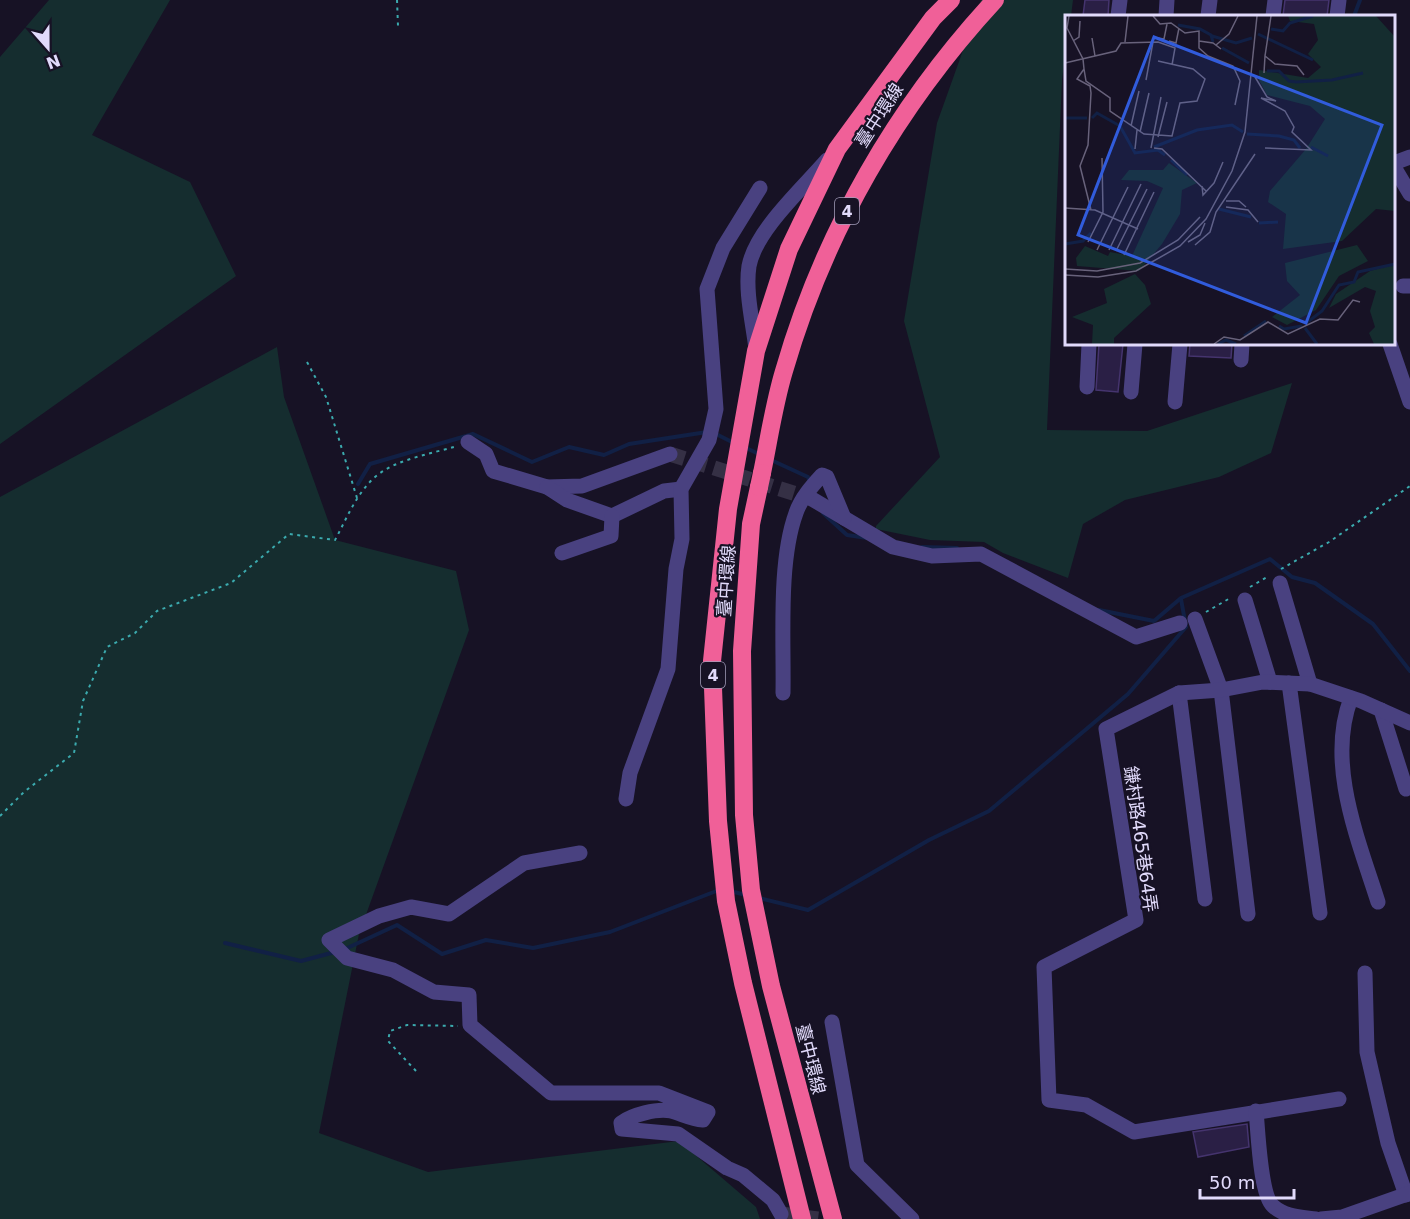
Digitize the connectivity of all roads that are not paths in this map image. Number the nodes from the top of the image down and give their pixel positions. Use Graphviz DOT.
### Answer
graph roads {
  1 [pos="951,0"];
  2 [pos="995,0"];
  3 [pos="1120,0"];
  4 [pos="1167,0"];
  5 [pos="1210,0"];
  6 [pos="1275,0"];
  7 [pos="1339,0"];
  8 [pos="1118,15"];
  9 [pos="1166,15"];
  10 [pos="1208,15"];
  11 [pos="1273,15"];
  12 [pos="1337,15"];
  13 [pos="837,149"];
  14 [pos="1410,157"];
  15 [pos="1395,163"];
  16 [pos="1395,169"];
  17 [pos="760,188"];
  18 [pos="1410,194"];
  19 [pos="1089,345"];
  20 [pos="1135,345"];
  21 [pos="1180,345"];
  22 [pos="1242,345"];
  23 [pos="1390,345"];
  24 [pos="756,351"];
  25 [pos="1241,360"];
  26 [pos="1087,387"];
  27 [pos="1131,392"];
  28 [pos="1175,402"];
  29 [pos="1410,402"];
  30 [pos="468,442"];
  31 [pos="670,454"];
  32 [pos="547,487"];
  33 [pos="681,489"];
  34 [pos="812,499"];
  35 [pos="612,516"];
  36 [pos="844,518"];
  37 [pos="562,553"];
  38 [pos="1280,583"];
  39 [pos="1245,600"];
  40 [pos="1195,619"];
  41 [pos="1179,623"];
  42 [pos="1270,682"];
  43 [pos="1289,683"];
  44 [pos="1310,684"];
  45 [pos="1221,690"];
  46 [pos="783,693"];
  47 [pos="1179,693"];
  48 [pos="1351,698"];
  49 [pos="1381,710"];
  50 [pos="1410,723"];
  51 [pos="1406,789"];
  52 [pos="626,799"];
  53 [pos="580,852"];
  54 [pos="1205,899"];
  55 [pos="1378,902"];
  56 [pos="1320,913"];
  57 [pos="1248,914"];
  58 [pos="1365,973"];
  59 [pos="832,1022"];
  60 [pos="1339,1099"];
  61 [pos="1256,1111"];
  62 [pos="1408,1194"];
  63 [pos="1382,1212"];
  64 [pos="781,1214"];
  65 [pos="802,1219"];
  66 [pos="834,1219"];
  67 [pos="912,1219"];
  68 [pos="1316,1219"];
  69 [pos="1321,1219"];
  1 -- 13 [label="highway, 臺中環線 / 4"];
  2 -- 66 [label="highway, 臺中環線 / 4"];
  3 -- 8 [label="street"];
  4 -- 9 [label="street"];
  5 -- 10 [label="street"];
  6 -- 11 [label="street"];
  7 -- 12 [label="street"];
  13 -- 24 [label="highway, 臺中環線 / 4"];
  13 -- 24 [label="street"];
  14 -- 15 [label="street"];
  16 -- 18 [label="street"];
  17 -- 33 [label="street"];
  19 -- 26 [label="street"];
  20 -- 27 [label="street"];
  21 -- 28 [label="street"];
  22 -- 25 [label="street"];
  23 -- 29 [label="street"];
  24 -- 65 [label="highway, 臺中環線 / 4"];
  30 -- 32 [label="street"];
  31 -- 32 [label="street"];
  32 -- 35 [label="street"];
  33 -- 35 [label="street"];
  33 -- 52 [label="street"];
  34 -- 36 [label="street"];
  35 -- 37 [label="street"];
  36 -- 41 [label="street"];
  36 -- 46 [label="street"];
  38 -- 44 [label="street"];
  39 -- 42 [label="street"];
  40 -- 45 [label="street"];
  42 -- 43 [label="street, 鎌村路465巷64弄"];
  42 -- 45 [label="street, 鎌村路465巷64弄"];
  43 -- 44 [label="street, 鎌村路465巷64弄"];
  43 -- 56 [label="street"];
  44 -- 48 [label="street, 鎌村路465巷64弄"];
  45 -- 47 [label="street, 鎌村路465巷64弄"];
  45 -- 57 [label="street"];
  47 -- 54 [label="street"];
  47 -- 61 [label="street, 鎌村路465巷64弄"];
  48 -- 49 [label="street, 鎌村路465巷64弄"];
  48 -- 55 [label="street"];
  49 -- 50 [label="street, 鎌村路465巷64弄"];
  49 -- 51 [label="street"];
  53 -- 64 [label="street"];
  58 -- 62 [label="street"];
  59 -- 67 [label="street"];
  60 -- 61 [label="street, 鎌村路465巷64弄"];
  61 -- 68 [label="street"];
  62 -- 63 [label="street"];
  63 -- 69 [label="street"];
}
